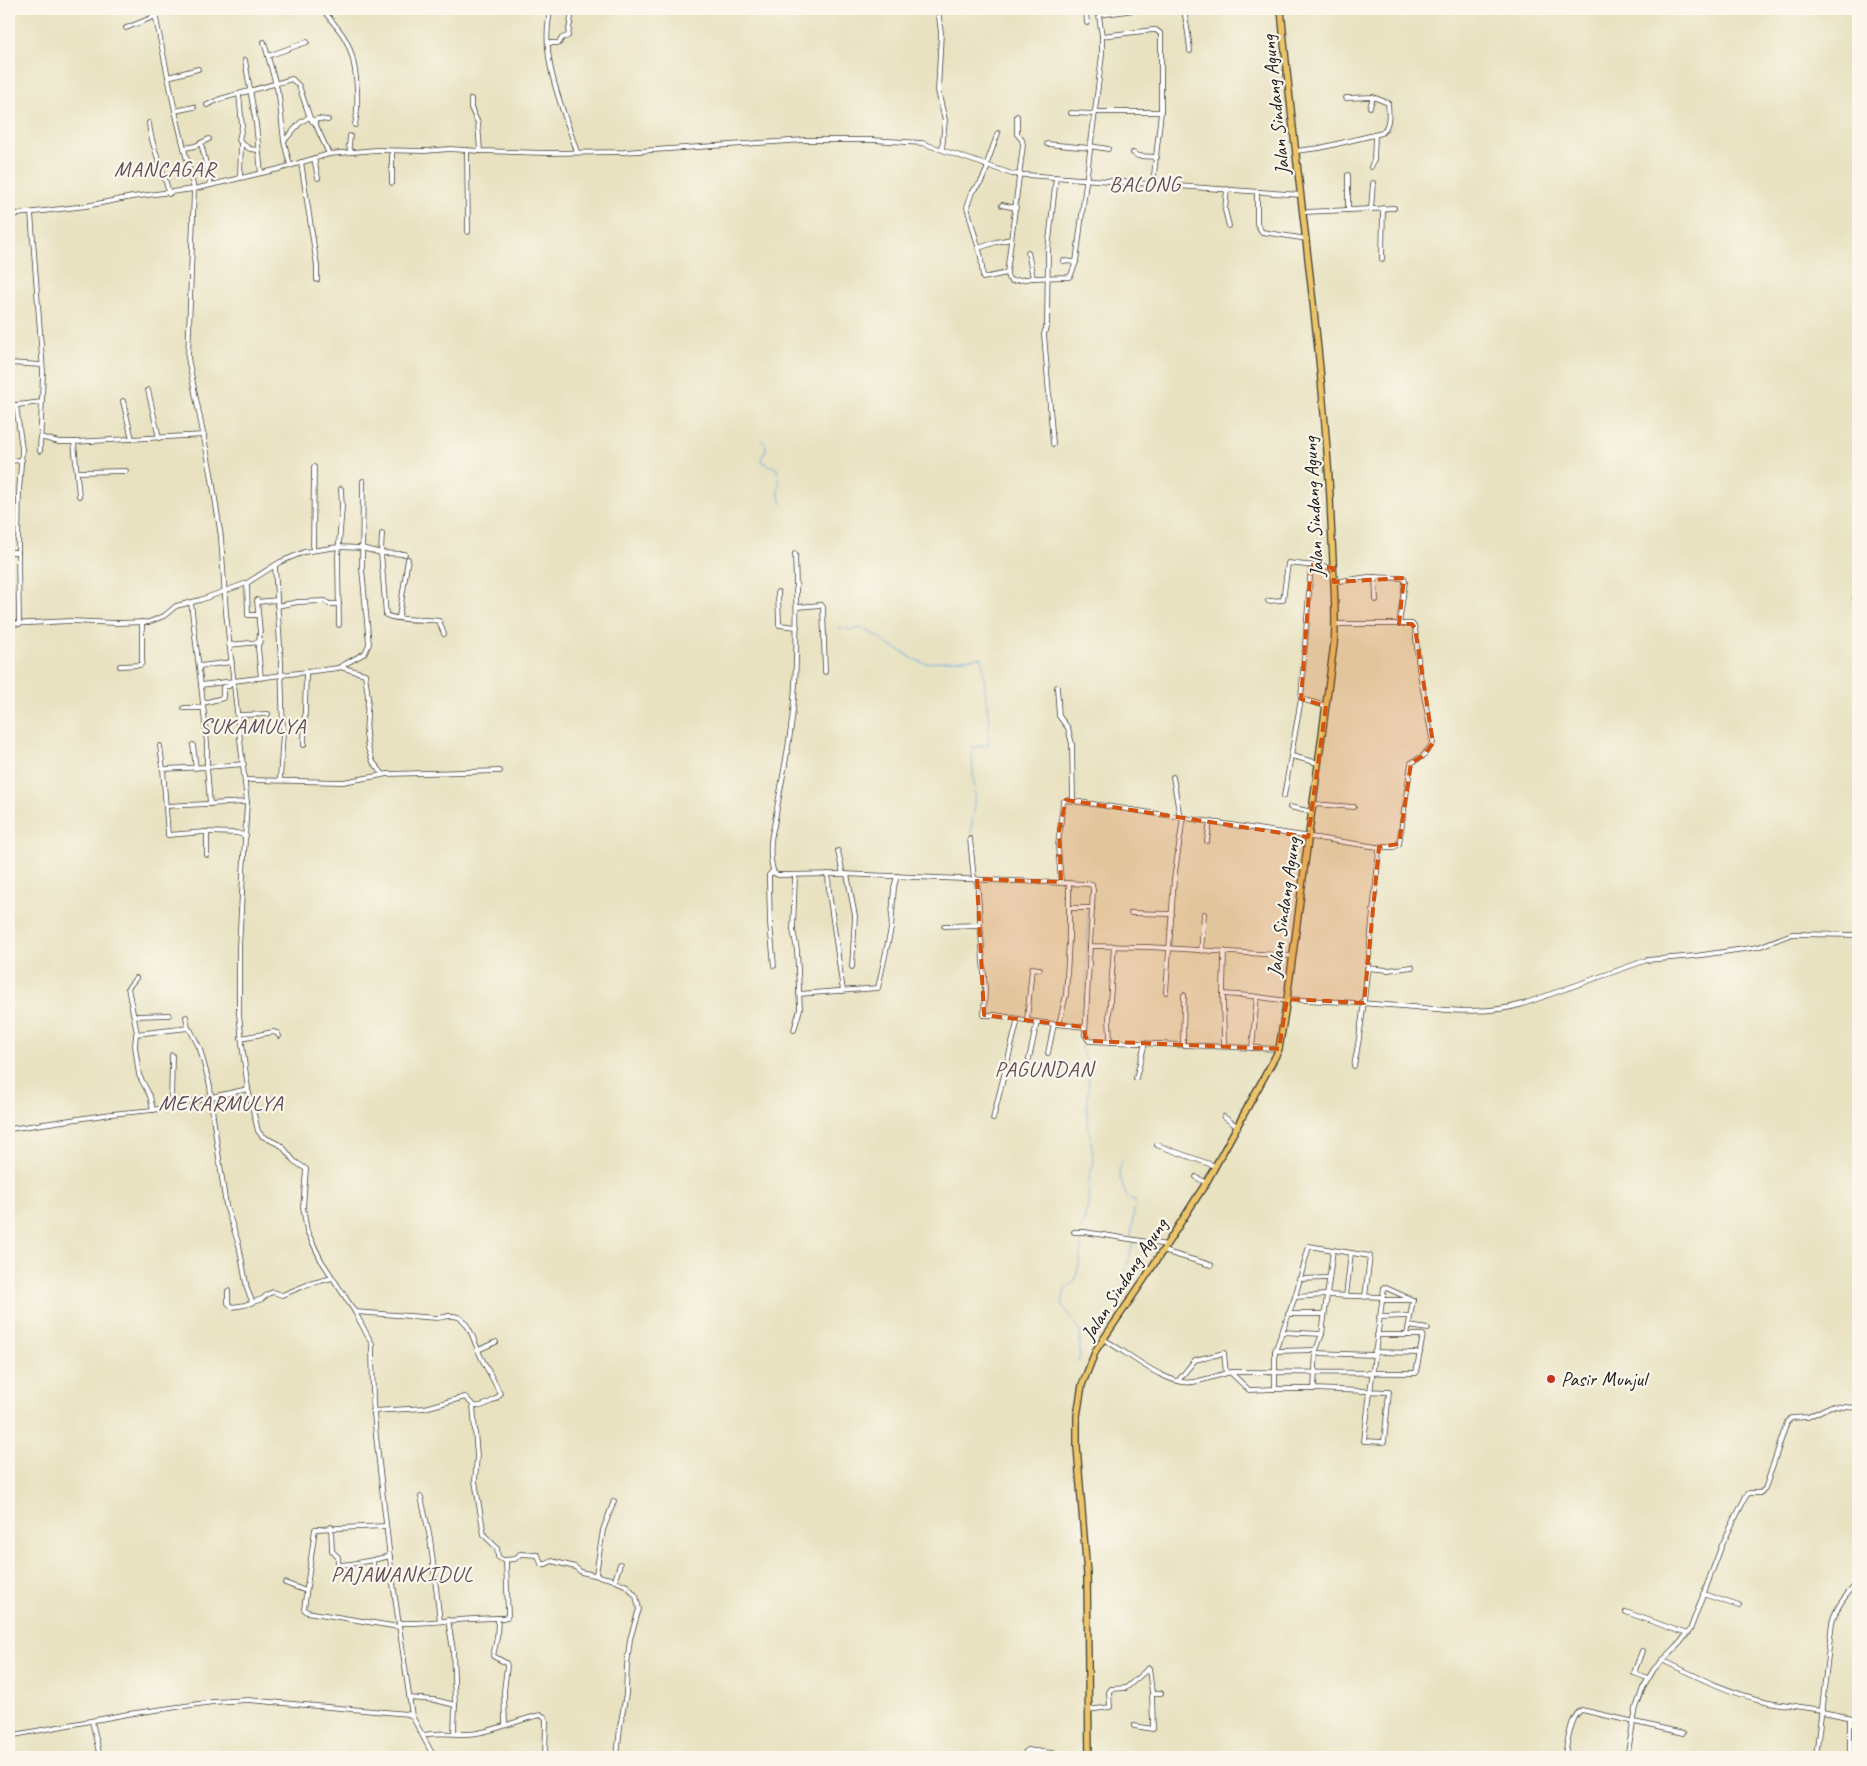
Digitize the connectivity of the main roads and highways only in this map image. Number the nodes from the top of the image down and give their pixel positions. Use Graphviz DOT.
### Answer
graph roads {
  1 [pos="1281,9"];
  2 [pos="1088,1757"];
  1 -- 2 [label="main road, Jalan Sindang Agung"];
}
